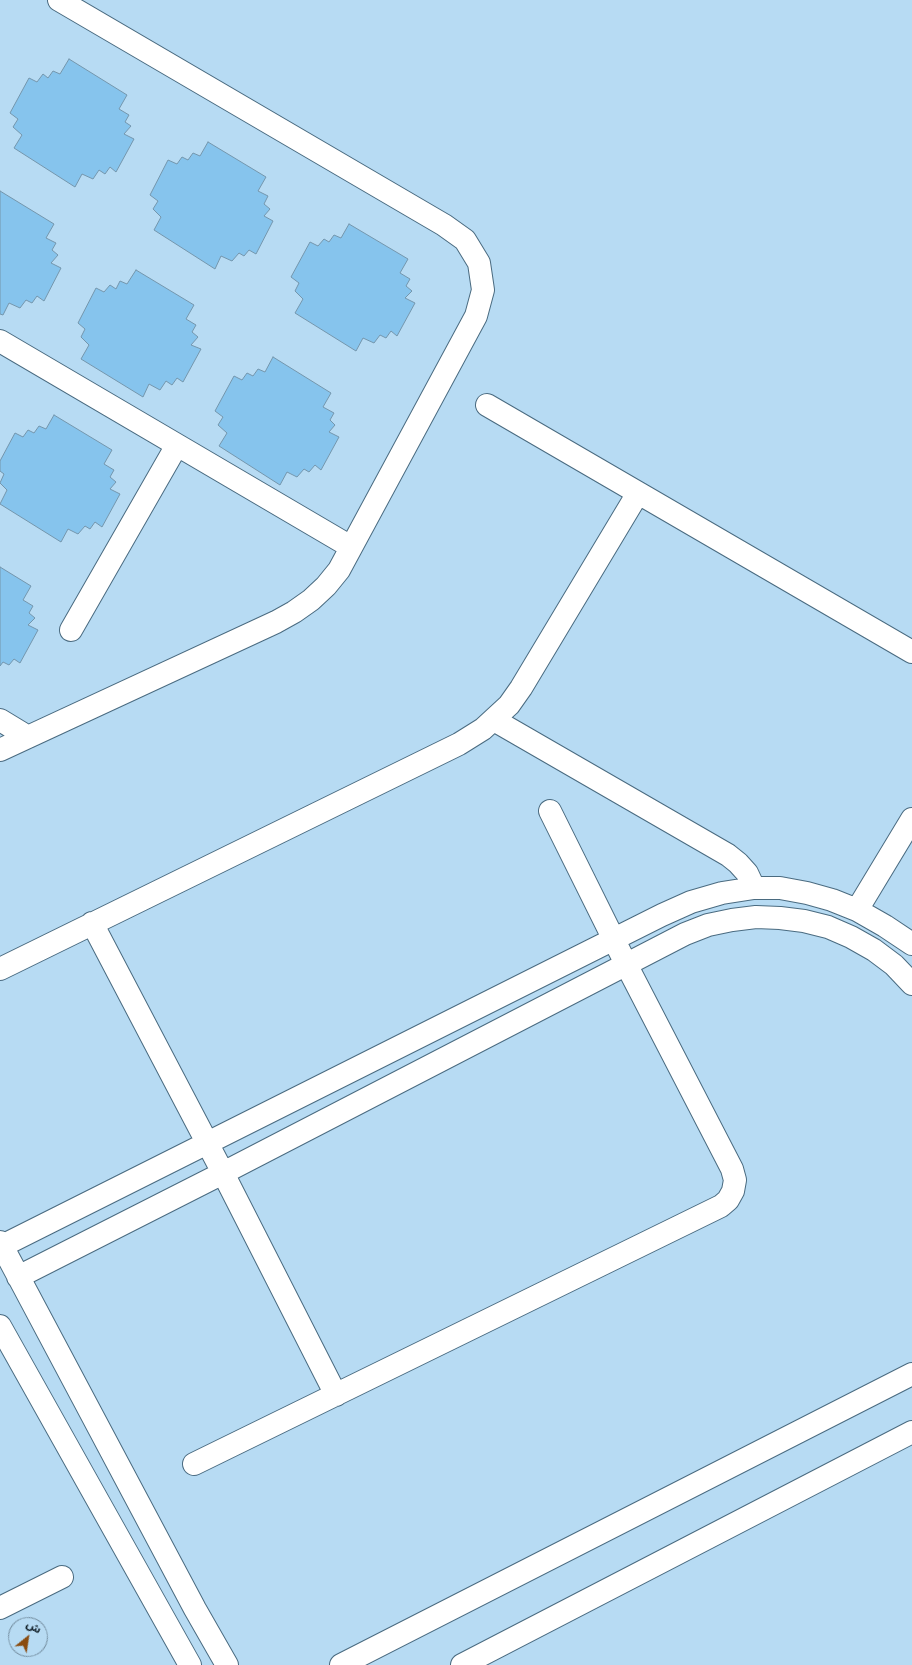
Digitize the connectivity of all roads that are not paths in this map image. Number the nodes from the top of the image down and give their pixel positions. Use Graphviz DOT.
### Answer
graph roads {
  1 [pos="58,0"];
  2 [pos="0,341"];
  3 [pos="487,405"];
  4 [pos="177,445"];
  5 [pos="638,493"];
  6 [pos="351,547"];
  7 [pos="71,630"];
  8 [pos="912,652"];
  9 [pos="0,720"];
  10 [pos="494,720"];
  11 [pos="28,737"];
  12 [pos="0,750"];
  13 [pos="550,811"];
  14 [pos="912,819"];
  15 [pos="754,888"];
  16 [pos="857,910"];
  17 [pos="92,924"];
  18 [pos="614,939"];
  19 [pos="912,944"];
  20 [pos="626,964"];
  21 [pos="0,969"];
  22 [pos="912,984"];
  23 [pos="208,1144"];
  24 [pos="223,1173"];
  25 [pos="1,1244"];
  26 [pos="18,1277"];
  27 [pos="0,1326"];
  28 [pos="912,1374"];
  29 [pos="336,1394"];
  30 [pos="912,1432"];
  31 [pos="194,1464"];
  32 [pos="62,1577"];
  33 [pos="0,1608"];
  34 [pos="190,1665"];
  35 [pos="227,1665"];
  36 [pos="341,1665"];
  37 [pos="462,1665"];
  1 -- 6 [label="street"];
  2 -- 4 [label="street"];
  3 -- 5 [label="street"];
  4 -- 6 [label="street"];
  4 -- 7 [label="street"];
  5 -- 8 [label="street"];
  5 -- 10 [label="street"];
  6 -- 11 [label="street"];
  9 -- 11 [label="street"];
  10 -- 15 [label="street"];
  10 -- 17 [label="street"];
  11 -- 12 [label="street"];
  13 -- 18 [label="street"];
  14 -- 16 [label="street"];
  15 -- 16 [label="street"];
  15 -- 18 [label="street"];
  16 -- 19 [label="street"];
  17 -- 21 [label="street"];
  17 -- 23 [label="street"];
  18 -- 20 [label="street"];
  18 -- 23 [label="street"];
  20 -- 22 [label="street"];
  20 -- 24 [label="street"];
  20 -- 29 [label="street"];
  23 -- 24 [label="street"];
  23 -- 25 [label="street"];
  24 -- 26 [label="street"];
  24 -- 29 [label="street"];
  25 -- 26 [label="street"];
  26 -- 35 [label="street"];
  27 -- 34 [label="street"];
  28 -- 36 [label="street"];
  29 -- 31 [label="street"];
  30 -- 37 [label="street"];
  32 -- 33 [label="street"];
}
